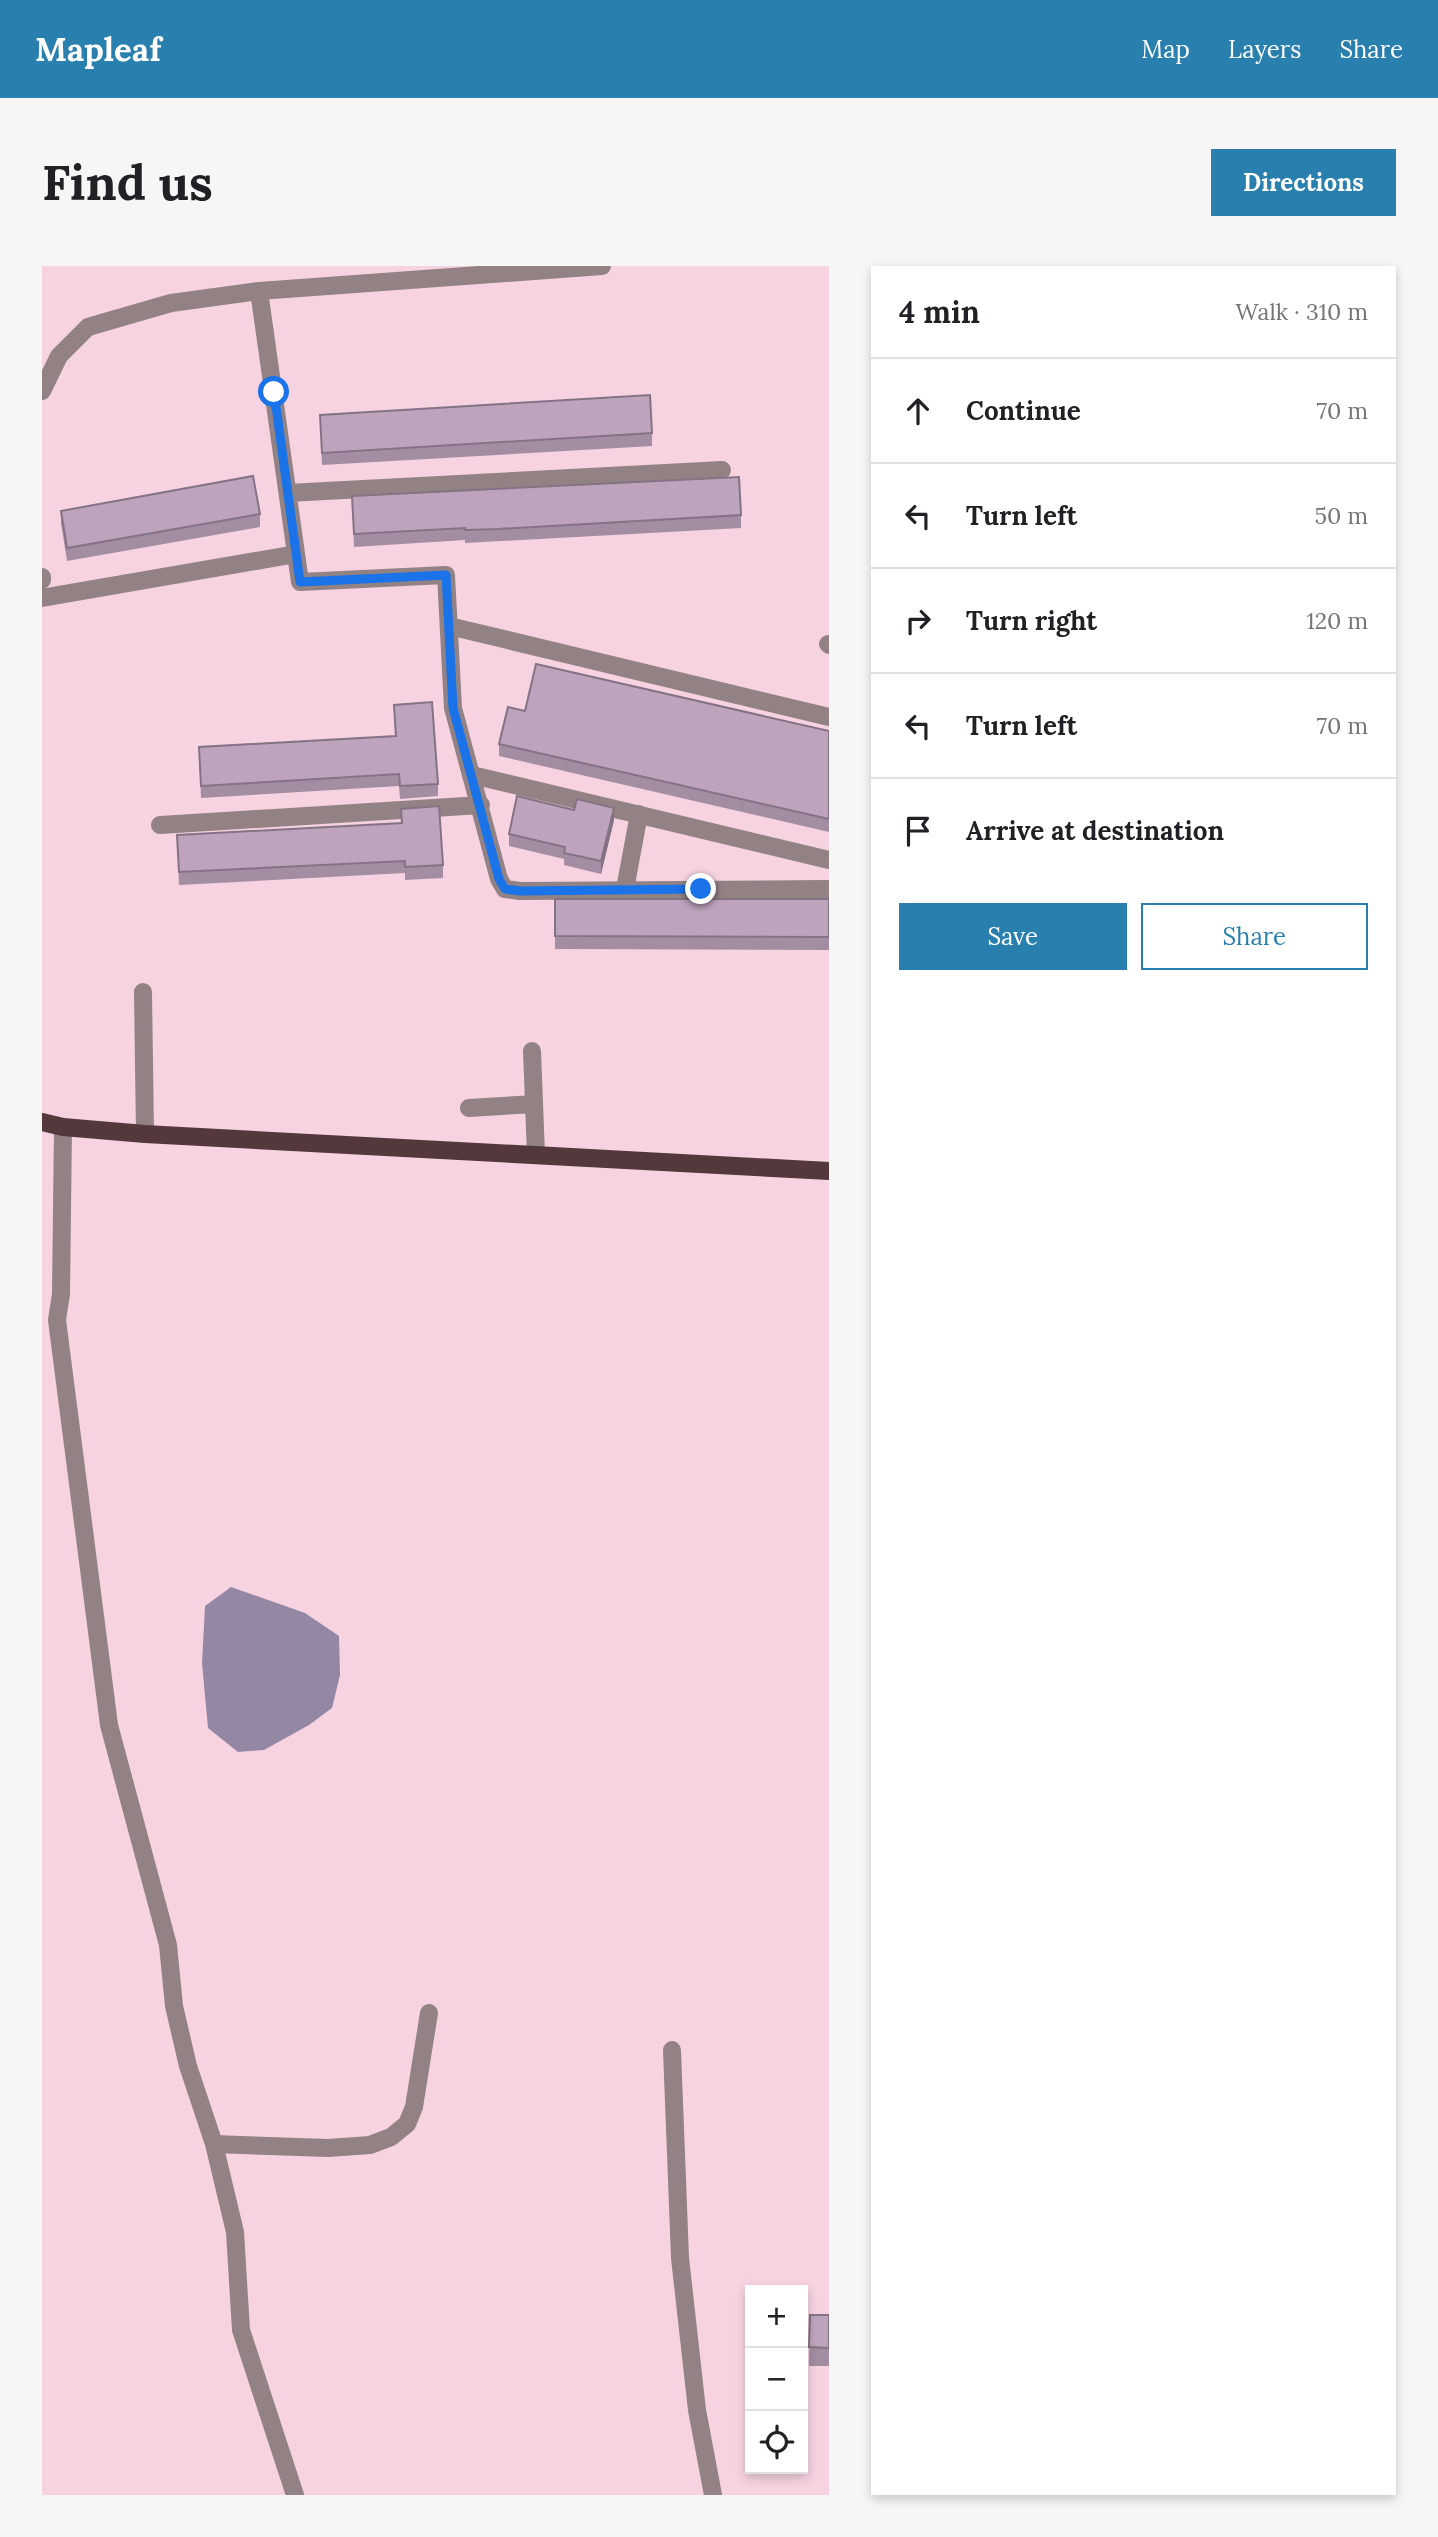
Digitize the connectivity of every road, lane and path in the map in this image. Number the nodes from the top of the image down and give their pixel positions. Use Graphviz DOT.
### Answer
graph roads {
  1 [pos="602,266"];
  2 [pos="259,291"];
  3 [pos="42,391"];
  4 [pos="722,470"];
  5 [pos="288,493"];
  6 [pos="296,554"];
  7 [pos="42,598"];
  8 [pos="449,626"];
  9 [pos="829,717"];
  10 [pos="472,775"];
  11 [pos="481,805"];
  12 [pos="639,814"];
  13 [pos="159,825"];
  14 [pos="829,860"];
  15 [pos="625,889"];
  16 [pos="829,889"];
  17 [pos="143,992"];
  18 [pos="532,1051"];
  19 [pos="534,1104"];
  20 [pos="470,1108"];
  21 [pos="42,1122"];
  22 [pos="63,1127"];
  23 [pos="145,1134"];
  24 [pos="536,1155"];
  25 [pos="829,1171"];
  26 [pos="49,1319"];
  27 [pos="429,2013"];
  28 [pos="672,2050"];
  29 [pos="214,2144"];
  30 [pos="295,2495"];
  31 [pos="713,2495"];
  1 -- 2 [label="street"];
  2 -- 3 [label="street"];
  2 -- 5 [label="street"];
  4 -- 5 [label="street"];
  5 -- 6 [label="street"];
  6 -- 7 [label="street"];
  6 -- 8 [label="street"];
  8 -- 9 [label="street"];
  8 -- 10 [label="street"];
  10 -- 11 [label="street"];
  10 -- 12 [label="street"];
  11 -- 13 [label="street"];
  11 -- 15 [label="street"];
  12 -- 14 [label="street"];
  12 -- 15 [label="street"];
  15 -- 16 [label="street"];
  17 -- 23 [label="street"];
  18 -- 19 [label="street"];
  19 -- 20 [label="street"];
  19 -- 24 [label="street"];
  21 -- 22 [label="main road"];
  22 -- 23 [label="main road"];
  22 -- 26 [label="street"];
  23 -- 24 [label="main road"];
  24 -- 25 [label="main road"];
  26 -- 29 [label="street"];
  27 -- 29 [label="street"];
  28 -- 31 [label="street"];
  29 -- 30 [label="street"];
}
